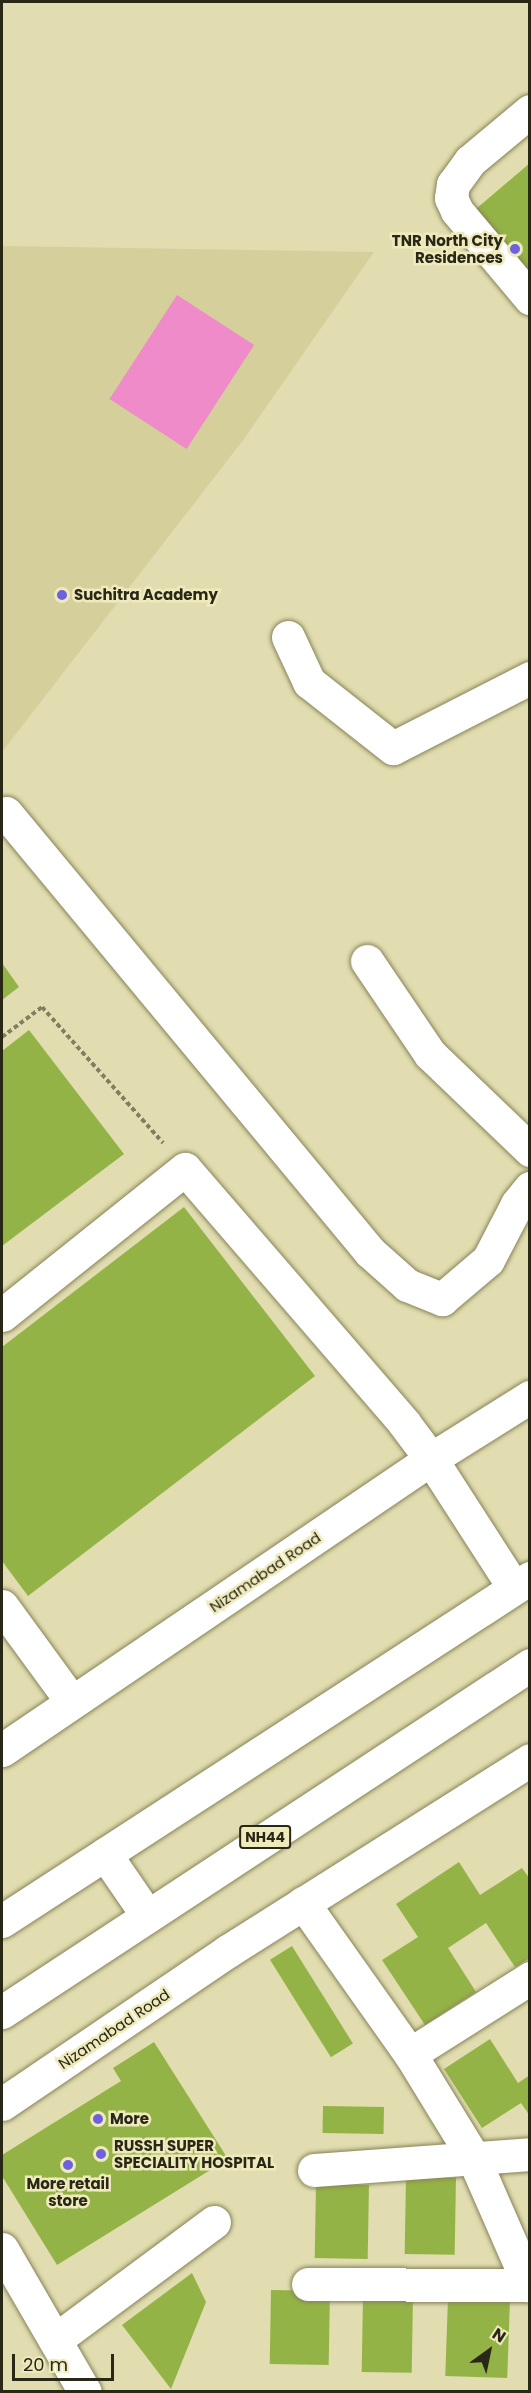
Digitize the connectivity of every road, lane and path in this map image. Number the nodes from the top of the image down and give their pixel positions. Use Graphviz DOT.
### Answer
graph roads {
  1 [pos="530,111"];
  2 [pos="530,298"];
  3 [pos="288,637"];
  4 [pos="530,678"];
  5 [pos="6,813"];
  6 [pos="366,961"];
  7 [pos="2,1037"];
  8 [pos="530,1150"];
  9 [pos="185,1169"];
  10 [pos="530,1188"];
  11 [pos="2,1315"];
  12 [pos="530,1397"];
  13 [pos="431,1459"];
  14 [pos="522,1583"];
  15 [pos="2,1606"];
  16 [pos="530,1665"];
  17 [pos="72,1702"];
  18 [pos="2,1750"];
  19 [pos="530,1760"];
  20 [pos="105,1854"];
  21 [pos="303,1903"];
  22 [pos="147,1915"];
  23 [pos="2,1921"];
  24 [pos="530,1978"];
  25 [pos="2,2012"];
  26 [pos="410,2054"];
  27 [pos="2,2104"];
  28 [pos="530,2154"];
  29 [pos="473,2157"];
  30 [pos="314,2170"];
  31 [pos="214,2222"];
  32 [pos="2,2249"];
  33 [pos="308,2284"];
  34 [pos="529,2285"];
  35 [pos="55,2340"];
  36 [pos="85,2391"];
  1 -- 2 [label="main road"];
  3 -- 4 [label="main road"];
  5 -- 10 [label="main road"];
  6 -- 8 [label="main road"];
  7 -- 9 [label="path"];
  9 -- 11 [label="main road"];
  9 -- 13 [label="main road"];
  12 -- 13 [label="main road, Nizamabad Road"];
  13 -- 14 [label="main road"];
  13 -- 17 [label="main road, Nizamabad Road"];
  14 -- 20 [label="main road"];
  15 -- 17 [label="main road"];
  16 -- 22 [label="main road, NH44"];
  17 -- 18 [label="main road, Nizamabad Road"];
  19 -- 21 [label="main road, Nizamabad Road"];
  20 -- 22 [label="main road"];
  20 -- 23 [label="main road"];
  21 -- 26 [label="main road"];
  21 -- 27 [label="main road, Nizamabad Road"];
  22 -- 25 [label="main road, NH44"];
  24 -- 26 [label="main road"];
  26 -- 29 [label="main road"];
  28 -- 29 [label="main road"];
  29 -- 30 [label="main road"];
  29 -- 34 [label="main road"];
  31 -- 35 [label="main road"];
  32 -- 35 [label="main road"];
  33 -- 34 [label="main road"];
  35 -- 36 [label="main road"];
}
